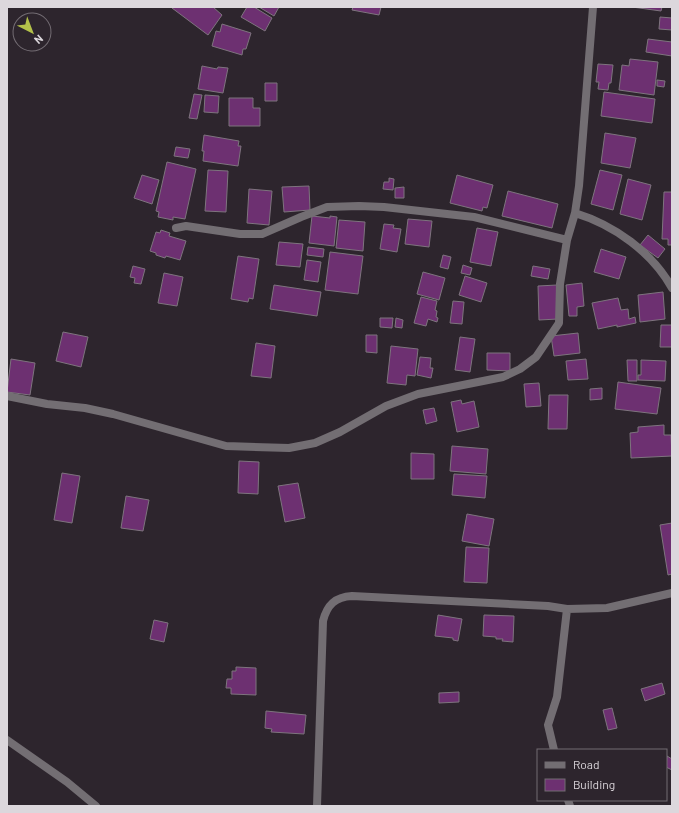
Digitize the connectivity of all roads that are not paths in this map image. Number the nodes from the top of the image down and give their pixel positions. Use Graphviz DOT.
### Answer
graph roads {
  1 [pos="593,7"];
  2 [pos="575,213"];
  3 [pos="176,228"];
  4 [pos="566,240"];
  5 [pos="672,288"];
  6 [pos="7,396"];
  7 [pos="672,593"];
  8 [pos="567,609"];
  9 [pos="7,740"];
  10 [pos="554,749"];
  11 [pos="96,806"];
  12 [pos="317,806"];
  1 -- 2 [label="street"];
  2 -- 4 [label="street"];
  2 -- 5 [label="street"];
  3 -- 4 [label="street"];
  4 -- 6 [label="street"];
  7 -- 8 [label="street"];
  8 -- 10 [label="street"];
  8 -- 12 [label="street"];
  9 -- 11 [label="street"];
}
